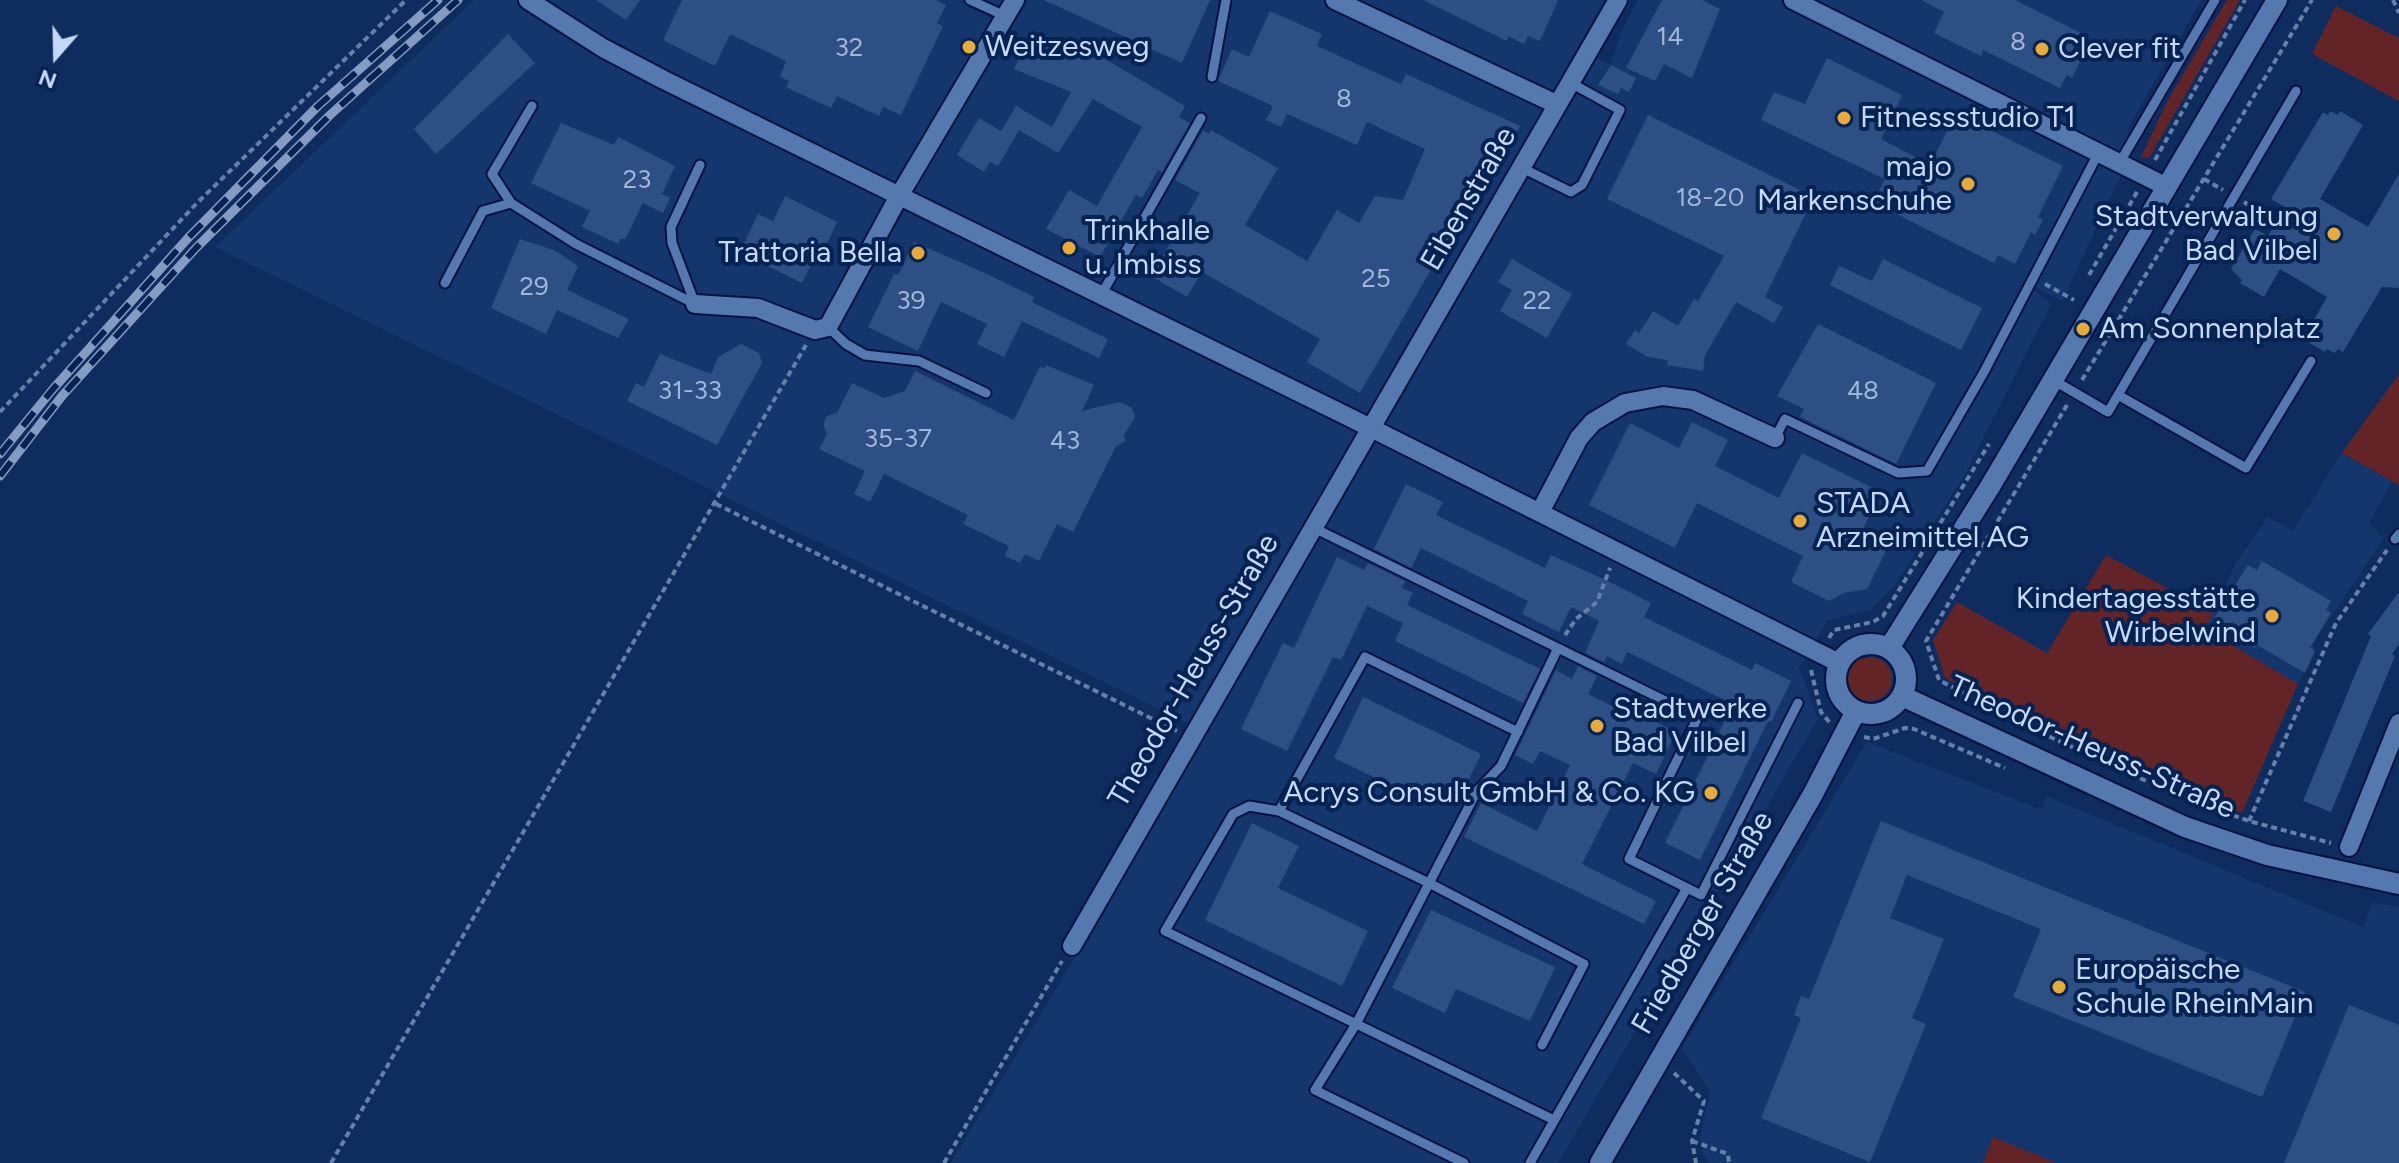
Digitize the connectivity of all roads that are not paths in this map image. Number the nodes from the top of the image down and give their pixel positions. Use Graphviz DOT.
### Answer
graph roads {
  1 [pos="528,0"];
  2 [pos="970,0"];
  3 [pos="1226,0"];
  4 [pos="1335,0"];
  5 [pos="1618,0"];
  6 [pos="1793,0"];
  7 [pos="2215,0"];
  8 [pos="2277,0"];
  9 [pos="1010,8"];
  10 [pos="1212,77"];
  11 [pos="1569,82"];
  12 [pos="2296,91"];
  13 [pos="1556,104"];
  14 [pos="532,106"];
  15 [pos="1201,118"];
  16 [pos="2099,152"];
  17 [pos="2120,162"];
  18 [pos="700,165"];
  19 [pos="1520,167"];
  20 [pos="2167,187"];
  21 [pos="899,196"];
  22 [pos="511,203"];
  23 [pos="445,283"];
  24 [pos="1100,297"];
  25 [pos="695,304"];
  26 [pos="821,328"];
  27 [pos="2311,361"];
  28 [pos="2053,380"];
  29 [pos="986,393"];
  30 [pos="2118,395"];
  31 [pos="1369,427"];
  32 [pos="1775,438"];
  33 [pos="1540,512"];
  34 [pos="1312,527"];
  35 [pos="1558,648"];
  36 [pos="1889,648"];
  37 [pos="1839,663"];
  38 [pos="1902,696"];
  39 [pos="1798,703"];
  40 [pos="1856,711"];
  41 [pos="1518,732"];
  42 [pos="2397,733"];
  43 [pos="1279,811"];
  44 [pos="2349,847"];
  45 [pos="1429,883"];
  46 [pos="2399,884"];
  47 [pos="1687,888"];
  48 [pos="1072,946"];
  49 [pos="1356,1024"];
  50 [pos="1542,1045"];
  51 [pos="1554,1120"];
  52 [pos="1464,1163"];
  53 [pos="1530,1163"];
  54 [pos="1600,1163"];
  1 -- 21 [label="street"];
  2 -- 9 [label="lane"];
  3 -- 10 [label="lane"];
  4 -- 13 [label="street"];
  5 -- 11 [label="street, Eibenstraße"];
  6 -- 16 [label="street"];
  7 -- 17 [label="lane"];
  8 -- 20 [label="street"];
  9 -- 21 [label="street"];
  11 -- 13 [label="street, Eibenstraße"];
  11 -- 19 [label="lane"];
  12 -- 30 [label="lane"];
  13 -- 19 [label="street, Eibenstraße"];
  14 -- 22 [label="lane"];
  15 -- 24 [label="lane"];
  16 -- 17 [label="street"];
  16 -- 32 [label="lane"];
  17 -- 20 [label="street"];
  18 -- 25 [label="lane"];
  19 -- 31 [label="street, Eibenstraße"];
  20 -- 28 [label="street"];
  21 -- 24 [label="street"];
  21 -- 26 [label="street"];
  22 -- 23 [label="lane"];
  22 -- 25 [label="lane"];
  24 -- 31 [label="street"];
  25 -- 26 [label="street"];
  26 -- 29 [label="lane"];
  27 -- 30 [label="lane"];
  28 -- 30 [label="lane"];
  28 -- 36 [label="street"];
  31 -- 33 [label="street"];
  31 -- 34 [label="street, Theodor-Heuss-Straße"];
  32 -- 33 [label="street"];
  33 -- 37 [label="street"];
  34 -- 35 [label="lane"];
  34 -- 48 [label="street, Theodor-Heuss-Straße"];
  35 -- 41 [label="lane"];
  35 -- 47 [label="lane"];
  36 -- 37 [label="street"];
  36 -- 38 [label="street"];
  37 -- 40 [label="street"];
  38 -- 40 [label="street"];
  38 -- 46 [label="street, Theodor-Heuss-Straße"];
  39 -- 47 [label="lane"];
  40 -- 54 [label="street, Friedberger Straße"];
  41 -- 43 [label="lane"];
  41 -- 45 [label="lane"];
  42 -- 44 [label="street"];
  43 -- 45 [label="lane"];
  43 -- 49 [label="lane"];
  45 -- 49 [label="lane"];
  45 -- 50 [label="lane"];
  47 -- 51 [label="lane"];
  49 -- 51 [label="lane"];
  49 -- 52 [label="lane"];
  51 -- 53 [label="lane"];
}
